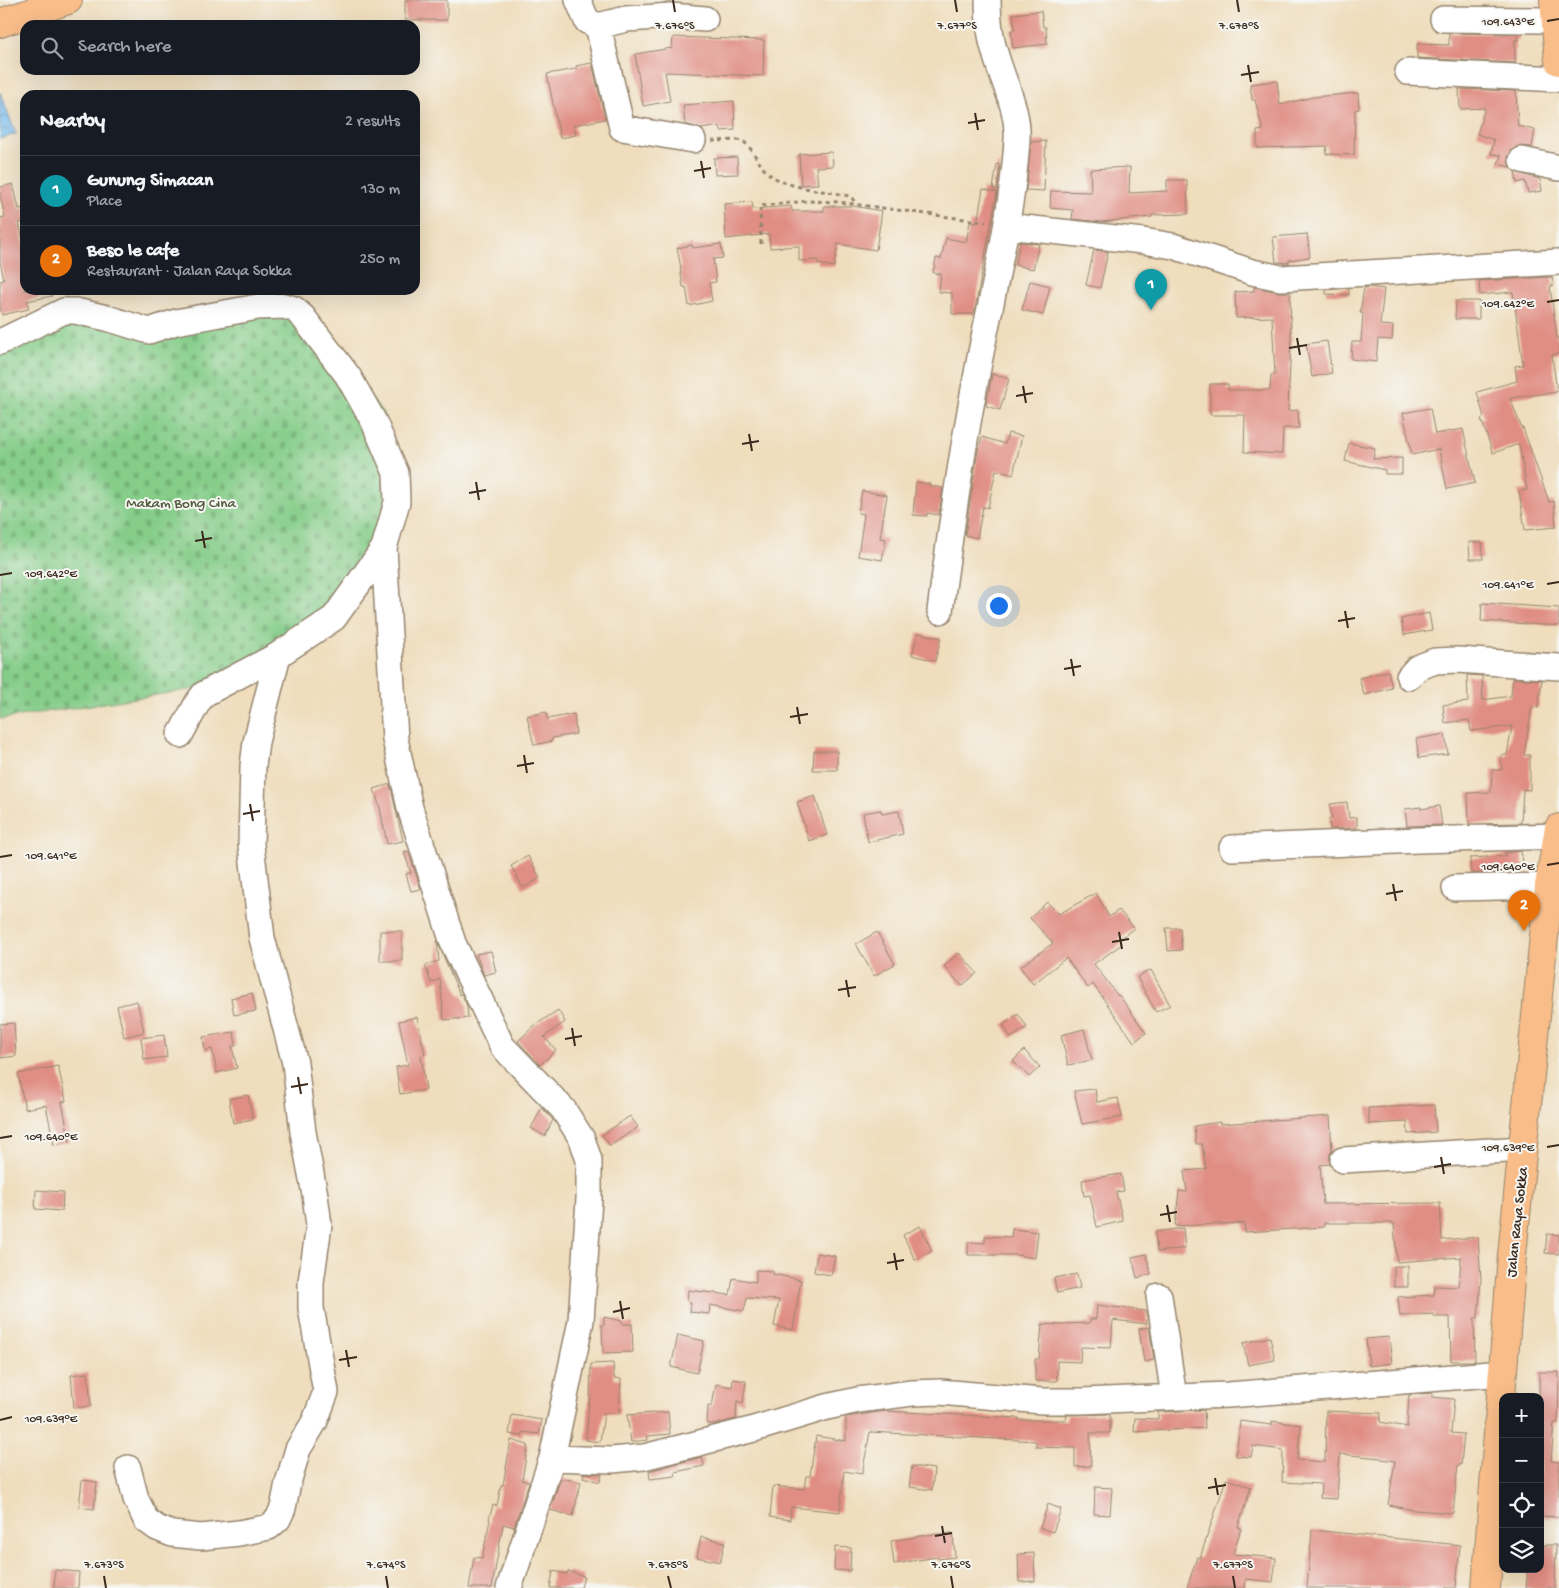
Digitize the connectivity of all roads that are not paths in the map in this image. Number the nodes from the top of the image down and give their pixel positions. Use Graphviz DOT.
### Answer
graph roads {
  1 [pos="68,0"];
  2 [pos="578,0"];
  3 [pos="988,0"];
  4 [pos="1554,9"];
  5 [pos="705,19"];
  6 [pos="1444,19"];
  7 [pos="0,23"];
  8 [pos="598,26"];
  9 [pos="1559,62"];
  10 [pos="1408,72"];
  11 [pos="1559,79"];
  12 [pos="692,140"];
  13 [pos="1522,160"];
  14 [pos="1559,168"];
  15 [pos="1007,226"];
  16 [pos="1559,262"];
  17 [pos="0,342"];
  18 [pos="384,548"];
  19 [pos="940,611"];
  20 [pos="278,655"];
  21 [pos="1559,667"];
  22 [pos="1409,677"];
  23 [pos="180,735"];
  24 [pos="1558,832"];
  25 [pos="1232,848"];
  26 [pos="1549,886"];
  27 [pos="1455,888"];
  28 [pos="1523,1148"];
  29 [pos="1343,1160"];
  30 [pos="1159,1296"];
  31 [pos="1503,1373"];
  32 [pos="1174,1397"];
  33 [pos="552,1458"];
  34 [pos="128,1468"];
  35 [pos="509,1588"];
  36 [pos="1486,1588"];
  1 -- 7 [label="main road"];
  2 -- 8 [label="street"];
  3 -- 15 [label="street"];
  4 -- 6 [label="street"];
  4 -- 9 [label="main road"];
  5 -- 8 [label="street"];
  8 -- 12 [label="street"];
  10 -- 11 [label="street"];
  13 -- 14 [label="street"];
  15 -- 16 [label="street"];
  15 -- 19 [label="street"];
  17 -- 18 [label="street"];
  18 -- 20 [label="street"];
  18 -- 33 [label="street"];
  20 -- 23 [label="street"];
  20 -- 34 [label="street"];
  21 -- 22 [label="street"];
  24 -- 25 [label="street"];
  24 -- 26 [label="main road, Jalan Raya Sokka"];
  26 -- 27 [label="street"];
  26 -- 28 [label="main road, Jalan Raya Sokka"];
  28 -- 29 [label="street"];
  28 -- 31 [label="main road, Jalan Raya Sokka"];
  30 -- 32 [label="street"];
  31 -- 32 [label="street"];
  31 -- 36 [label="main road, Jalan Raya Sokka"];
  32 -- 33 [label="street"];
  33 -- 35 [label="street"];
}
